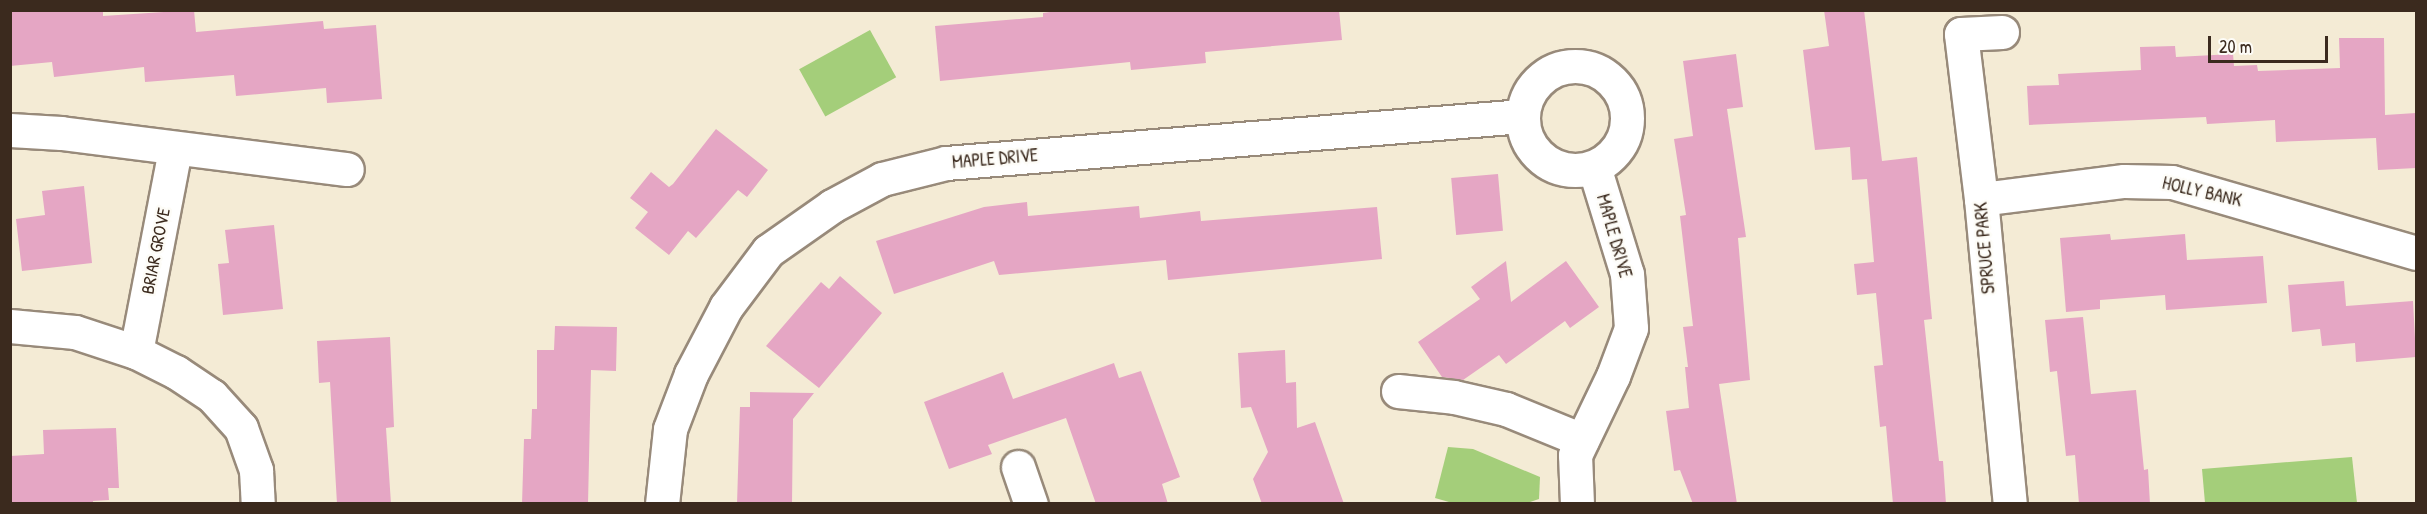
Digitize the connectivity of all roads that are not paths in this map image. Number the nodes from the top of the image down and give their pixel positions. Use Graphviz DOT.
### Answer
graph roads {
  1 [pos="2002,32"];
  2 [pos="1523,116"];
  3 [pos="10,130"];
  4 [pos="176,149"];
  5 [pos="1594,167"];
  6 [pos="347,169"];
  7 [pos="1981,199"];
  8 [pos="2416,253"];
  9 [pos="10,326"];
  10 [pos="136,352"];
  11 [pos="1398,391"];
  12 [pos="1582,440"];
  13 [pos="1018,467"];
  14 [pos="258,504"];
  15 [pos="662,504"];
  16 [pos="1031,504"];
  17 [pos="1577,504"];
  18 [pos="2010,504"];
  1 -- 7 [label="street, SPRUCE PARK"];
  2 -- 5 [label="street"];
  2 -- 5 [label="street"];
  2 -- 15 [label="street, MAPLE DRIVE"];
  3 -- 4 [label="street"];
  4 -- 6 [label="street"];
  4 -- 10 [label="street, BRIAR GROVE"];
  5 -- 12 [label="street, MAPLE DRIVE"];
  7 -- 8 [label="street, HOLLY BANK"];
  7 -- 18 [label="street, SPRUCE PARK"];
  9 -- 10 [label="street"];
  10 -- 14 [label="street"];
  11 -- 12 [label="street"];
  12 -- 17 [label="street, MAPLE DRIVE"];
  13 -- 16 [label="street"];
}
